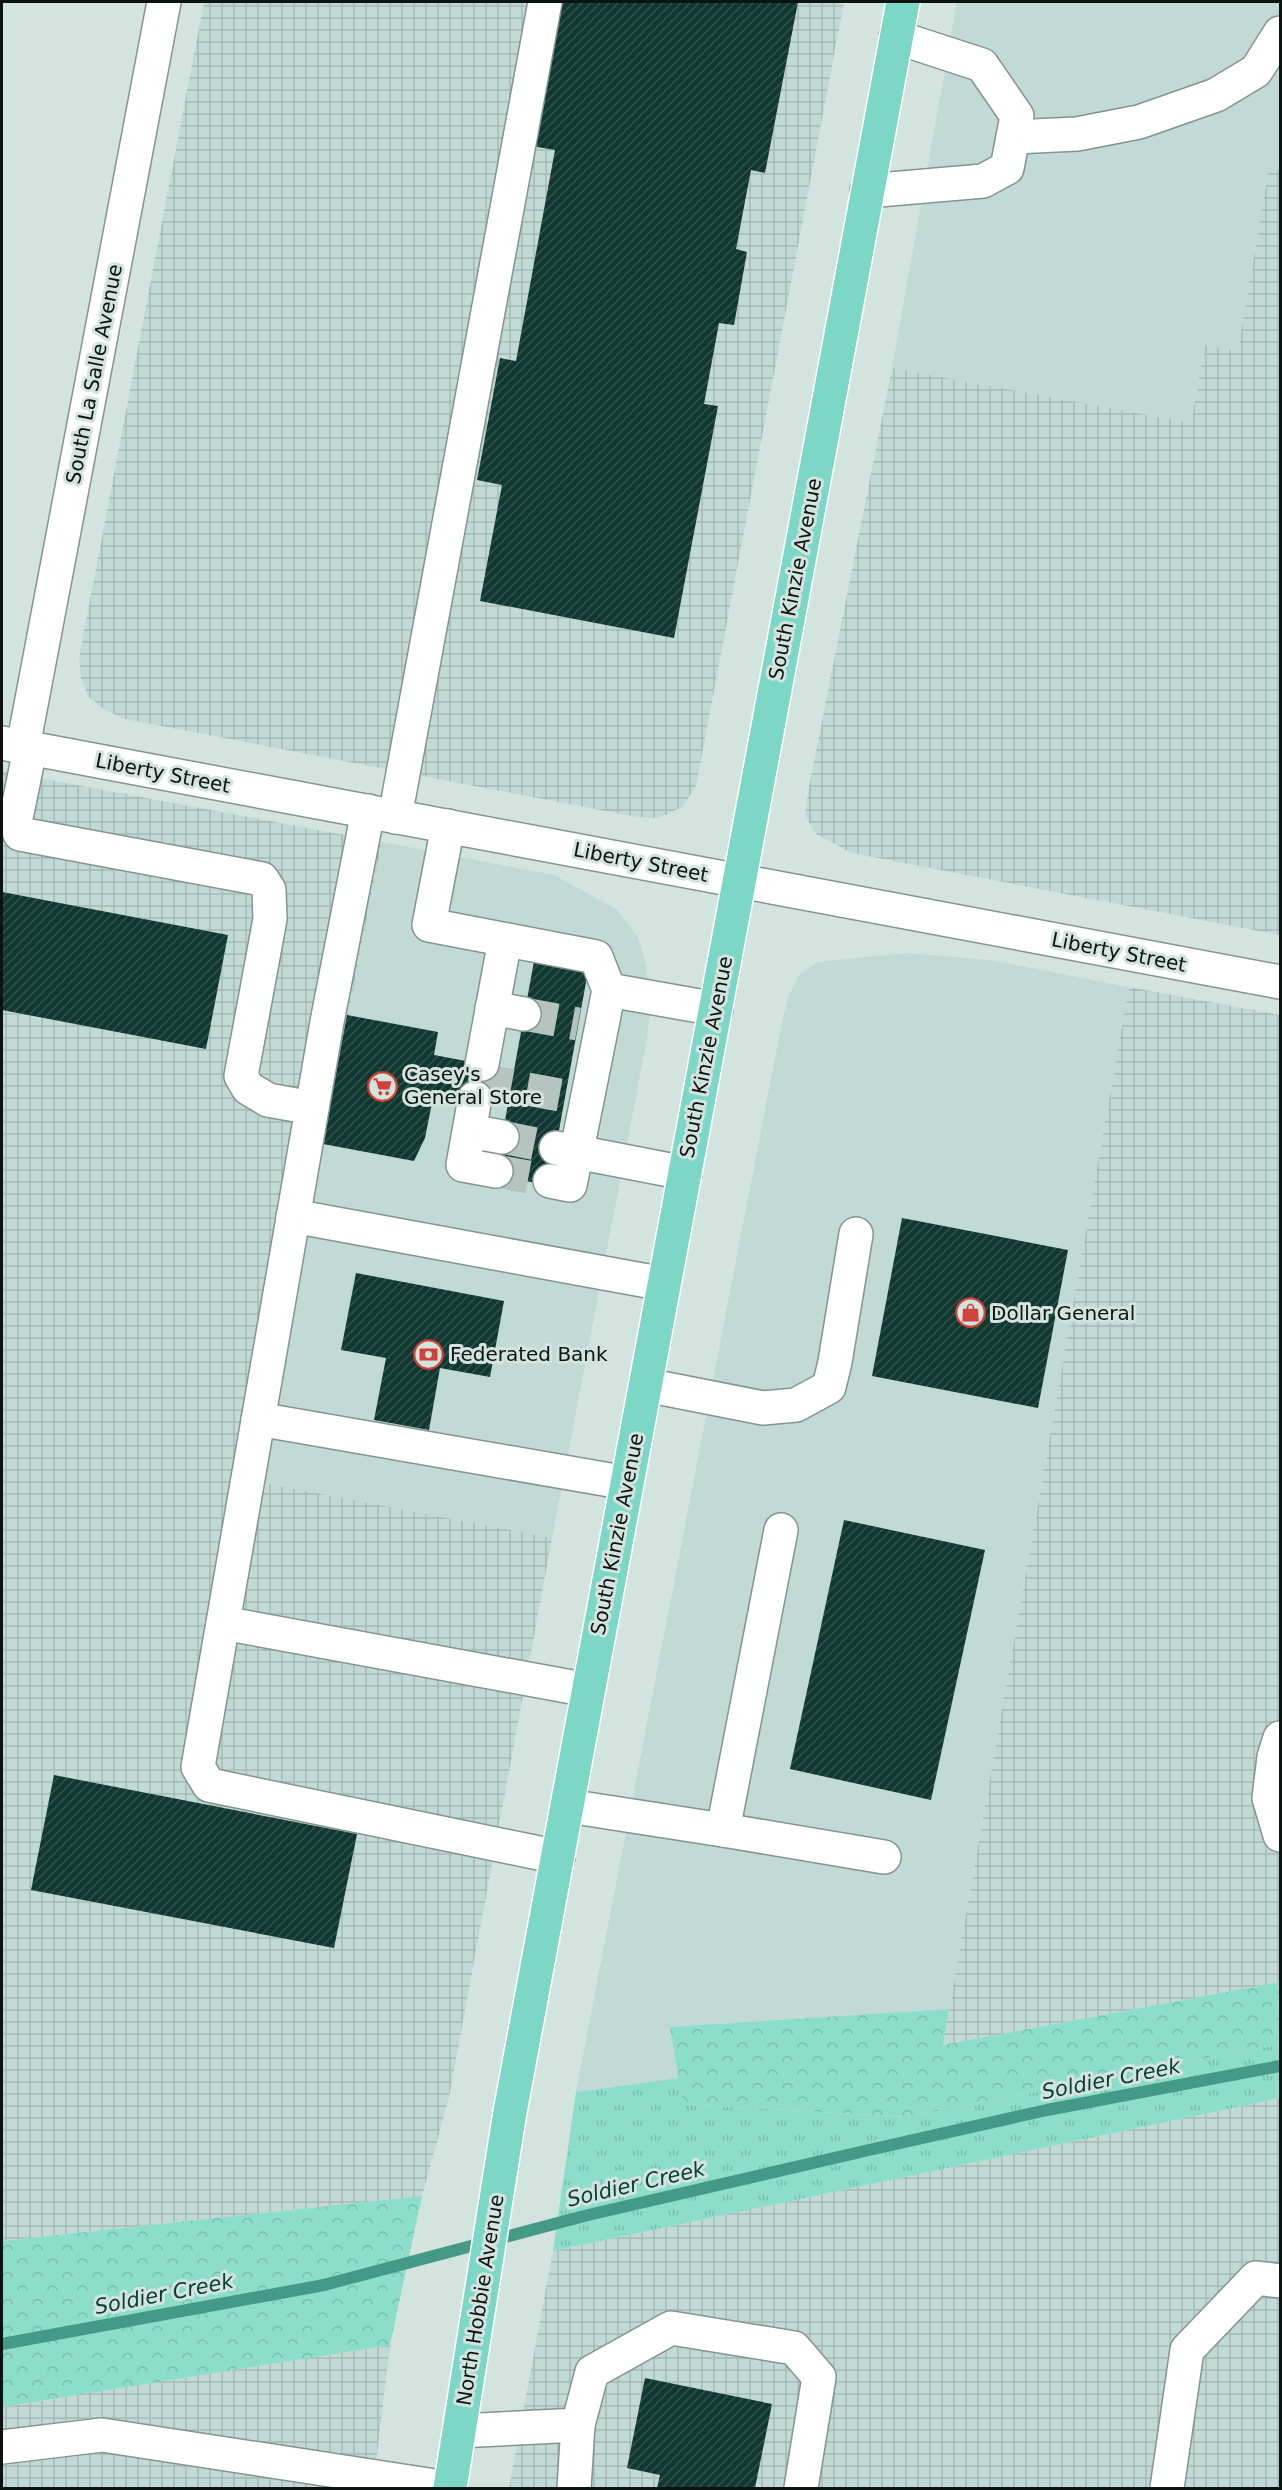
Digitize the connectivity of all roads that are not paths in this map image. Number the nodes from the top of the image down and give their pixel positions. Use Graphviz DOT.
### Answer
graph roads {
  1 [pos="164,2"];
  2 [pos="545,2"];
  3 [pos="903,2"];
  4 [pos="1281,33"];
  5 [pos="896,37"];
  6 [pos="1013,137"];
  7 [pos="867,191"];
  8 [pos="18,746"];
  9 [pos="382,814"];
  10 [pos="448,826"];
  11 [pos="739,881"];
  12 [pos="505,940"];
  13 [pos="1281,982"];
  14 [pos="609,990"];
  15 [pos="492,1008"];
  16 [pos="716,1009"];
  17 [pos="524,1014"];
  18 [pos="482,1064"];
  19 [pos="476,1098"];
  20 [pos="312,1108"];
  21 [pos="470,1131"];
  22 [pos="502,1137"];
  23 [pos="566,1149"];
  24 [pos="496,1171"];
  25 [pos="685,1173"];
  26 [pos="550,1181"];
  27 [pos="293,1216"];
  28 [pos="856,1234"];
  29 [pos="664,1284"];
  30 [pos="646,1385"];
  31 [pos="258,1419"];
  32 [pos="627,1483"];
  33 [pos="782,1530"];
  34 [pos="223,1623"];
  35 [pos="588,1690"];
  36 [pos="1281,1738"];
  37 [pos="568,1806"];
  38 [pos="723,1830"];
  39 [pos="1281,1835"];
  40 [pos="558,1857"];
  41 [pos="884,1857"];
  42 [pos="510,2112"];
  43 [pos="1281,2281"];
  44 [pos="578,2425"];
  45 [pos="459,2432"];
  46 [pos="2,2447"];
  47 [pos="449,2488"];
  48 [pos="574,2488"];
  49 [pos="801,2488"];
  50 [pos="1167,2488"];
  1 -- 8 [label="street, South La Salle Avenue"];
  2 -- 9 [label="street"];
  3 -- 5 [label="main road, South Kinzie Avenue"];
  4 -- 6 [label="street"];
  5 -- 6 [label="street"];
  5 -- 7 [label="main road, South Kinzie Avenue"];
  6 -- 7 [label="street"];
  7 -- 11 [label="main road, South Kinzie Avenue"];
  8 -- 9 [label="street, Liberty Street"];
  8 -- 20 [label="street, South La Salle Avenue"];
  9 -- 10 [label="street, Liberty Street"];
  9 -- 20 [label="street"];
  10 -- 11 [label="street, Liberty Street"];
  10 -- 12 [label="street"];
  11 -- 13 [label="street, Liberty Street"];
  11 -- 16 [label="main road, South Kinzie Avenue"];
  12 -- 14 [label="street"];
  12 -- 15 [label="street"];
  14 -- 16 [label="street"];
  14 -- 23 [label="street"];
  15 -- 17 [label="street"];
  15 -- 18 [label="street"];
  16 -- 25 [label="main road, South Kinzie Avenue"];
  19 -- 21 [label="street"];
  20 -- 27 [label="street"];
  21 -- 22 [label="street"];
  21 -- 24 [label="street"];
  23 -- 25 [label="street"];
  23 -- 26 [label="street"];
  25 -- 29 [label="main road, South Kinzie Avenue"];
  27 -- 29 [label="street"];
  27 -- 31 [label="street"];
  28 -- 30 [label="street"];
  29 -- 30 [label="main road, South Kinzie Avenue"];
  30 -- 32 [label="main road, South Kinzie Avenue"];
  31 -- 32 [label="street"];
  31 -- 34 [label="street"];
  32 -- 35 [label="main road, South Kinzie Avenue"];
  33 -- 38 [label="street"];
  34 -- 35 [label="street"];
  34 -- 40 [label="street"];
  35 -- 37 [label="main road, South Kinzie Avenue"];
  36 -- 39 [label="street"];
  37 -- 38 [label="street"];
  37 -- 40 [label="main road, South Kinzie Avenue"];
  38 -- 41 [label="street"];
  40 -- 42 [label="main road, South Kinzie Avenue"];
  42 -- 45 [label="main road, North Hobbie Avenue"];
  43 -- 50 [label="street"];
  44 -- 45 [label="street"];
  44 -- 48 [label="street"];
  44 -- 49 [label="street"];
  45 -- 47 [label="main road, North Hobbie Avenue"];
  46 -- 47 [label="street"];
}
